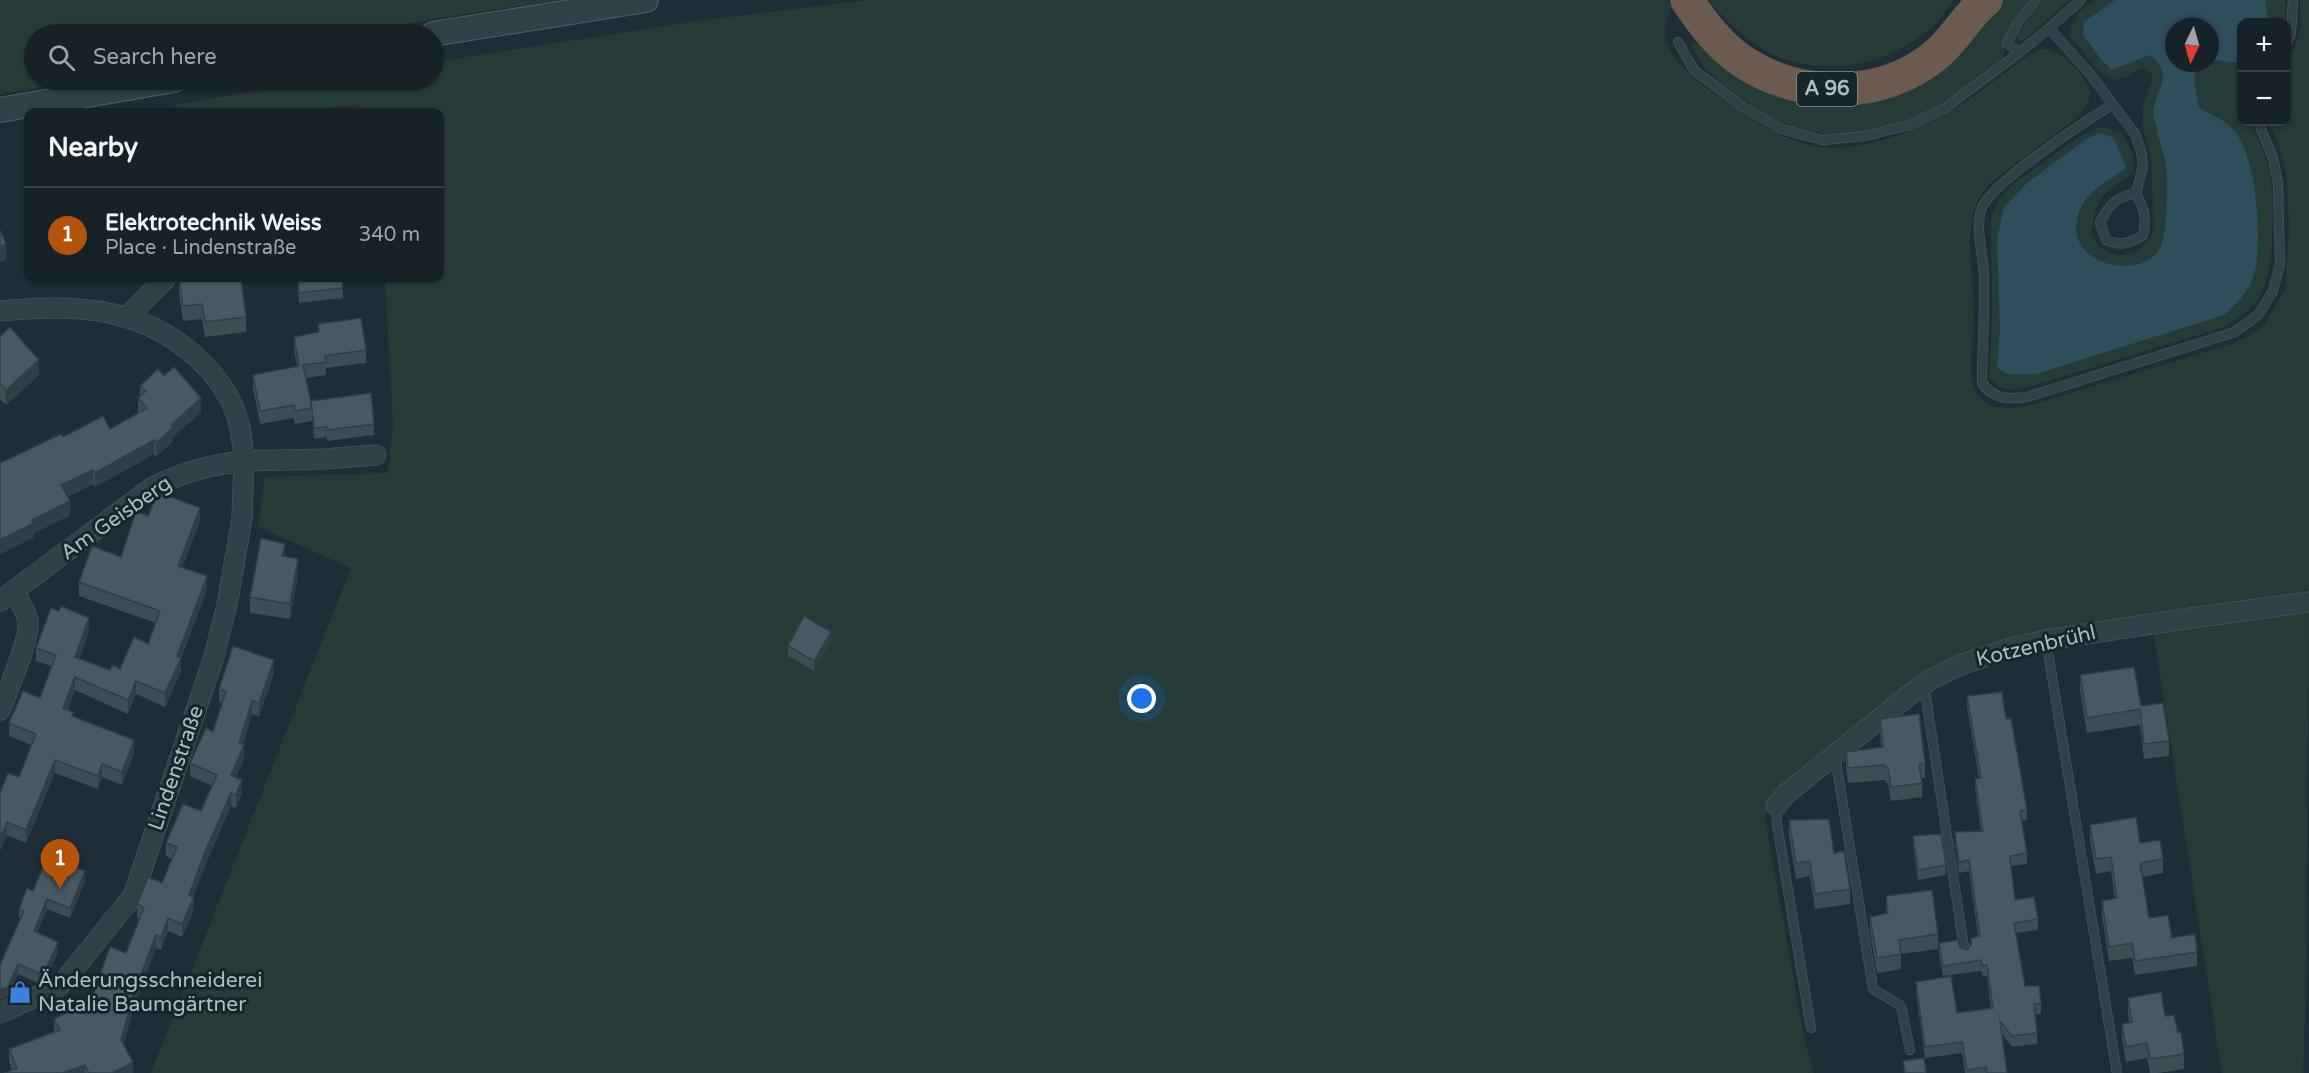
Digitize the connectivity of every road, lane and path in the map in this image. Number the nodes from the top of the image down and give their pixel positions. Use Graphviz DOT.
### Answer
graph roads {
  1 [pos="646,0"];
  2 [pos="1687,0"];
  3 [pos="2036,0"];
  4 [pos="2081,0"];
  5 [pos="2292,0"];
  6 [pos="1977,4"];
  7 [pos="2049,28"];
  8 [pos="444,32"];
  9 [pos="2291,34"];
  10 [pos="1678,42"];
  11 [pos="2019,53"];
  12 [pos="118,90"];
  13 [pos="2112,105"];
  14 [pos="0,110"];
  15 [pos="2260,126"];
  16 [pos="2136,194"];
  17 [pos="162,282"];
  18 [pos="0,311"];
  19 [pos="127,317"];
  20 [pos="376,455"];
  21 [pos="244,461"];
  22 [pos="7,596"];
  23 [pos="2307,603"];
  24 [pos="2046,640"];
  25 [pos="1923,684"];
  26 [pos="0,710"];
  27 [pos="1835,756"];
  28 [pos="1776,806"];
  29 [pos="1965,954"];
  30 [pos="0,1013"];
  31 [pos="1811,1028"];
  32 [pos="1910,1050"];
  33 [pos="2117,1073"];
  1 -- 8 [label="street"];
  2 -- 6 [label="highway, A 96"];
  3 -- 11 [label="lane"];
  4 -- 7 [label="lane"];
  5 -- 9 [label="lane"];
  7 -- 11 [label="lane"];
  7 -- 13 [label="lane"];
  10 -- 11 [label="lane"];
  12 -- 14 [label="street"];
  13 -- 15 [label="lane"];
  13 -- 16 [label="lane"];
  16 -- 16 [label="lane"];
  17 -- 19 [label="street"];
  18 -- 19 [label="street"];
  19 -- 21 [label="street"];
  20 -- 21 [label="street, Am Geisberg"];
  21 -- 22 [label="street, Am Geisberg"];
  21 -- 30 [label="street, Lindenstraße"];
  22 -- 26 [label="street"];
  23 -- 24 [label="street, Kotzenbrühl"];
  24 -- 25 [label="street, Kotzenbrühl"];
  24 -- 33 [label="lane"];
  25 -- 27 [label="street, Kotzenbrühl"];
  25 -- 29 [label="lane"];
  27 -- 28 [label="street, Kotzenbrühl"];
  27 -- 32 [label="lane"];
  28 -- 31 [label="lane"];
}
